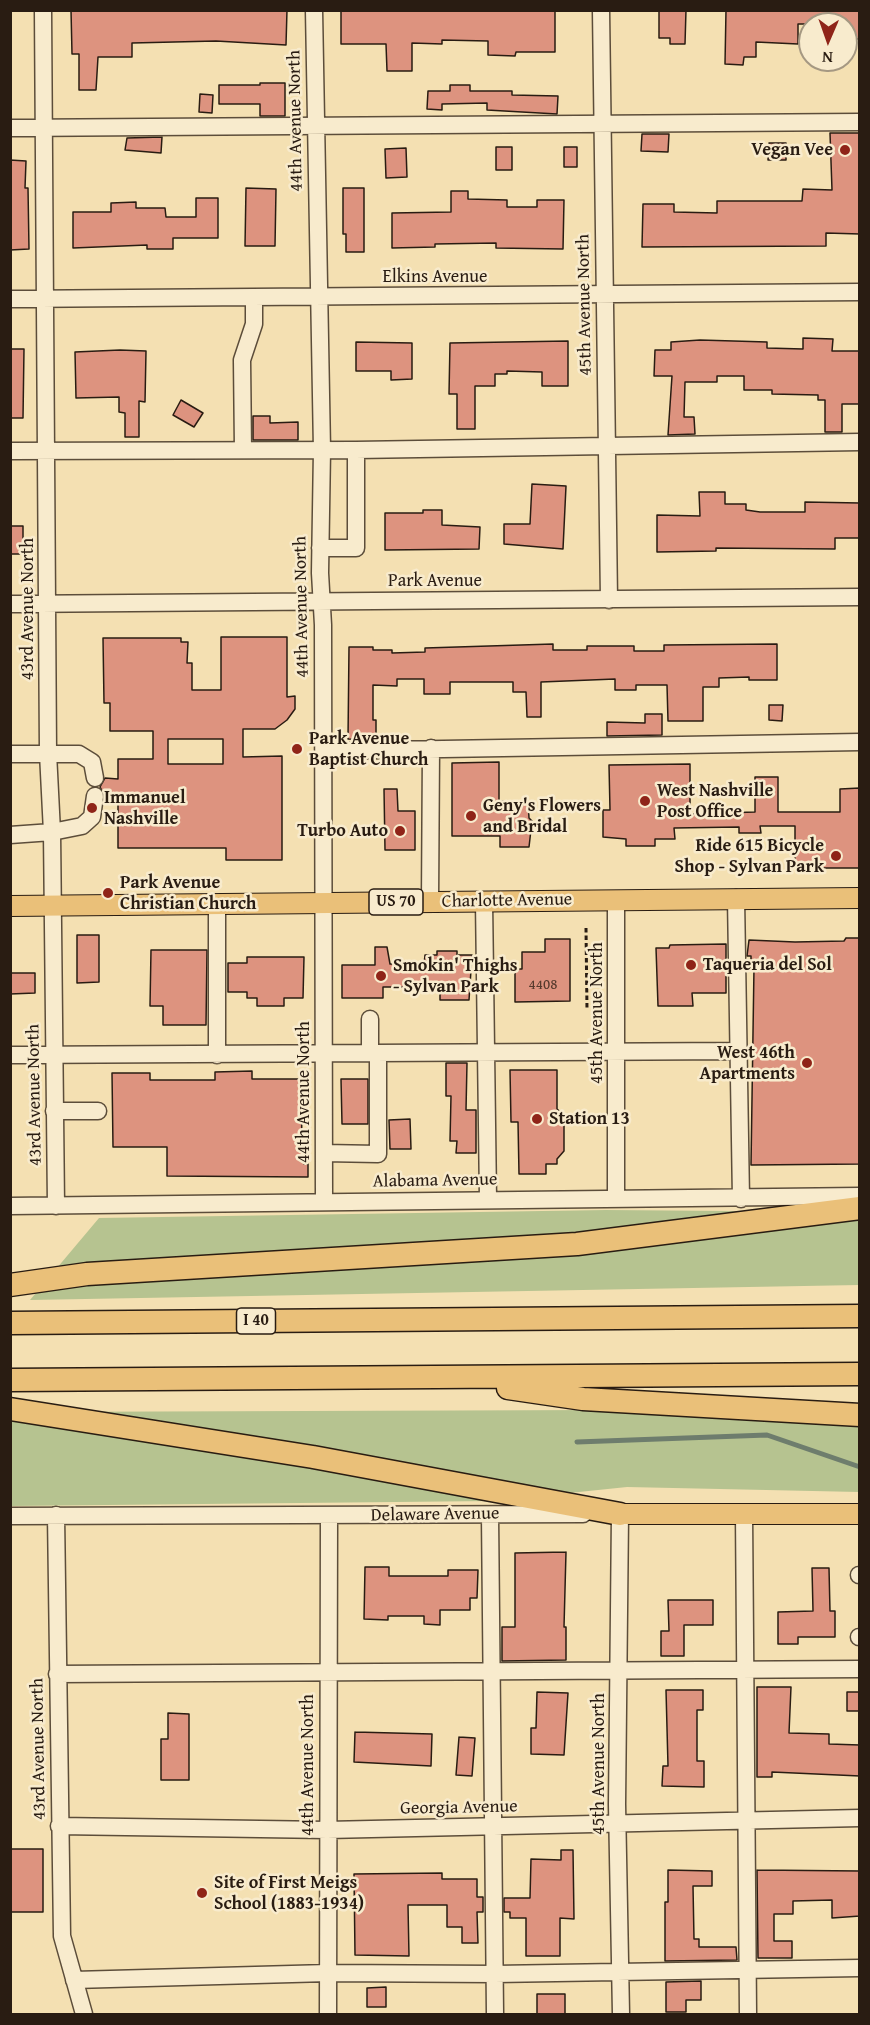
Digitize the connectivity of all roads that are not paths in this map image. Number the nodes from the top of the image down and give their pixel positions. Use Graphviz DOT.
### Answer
graph roads {
  1 [pos="43,10"];
  2 [pos="314,10"];
  3 [pos="601,10"];
  4 [pos="860,122"];
  5 [pos="603,123"];
  6 [pos="45,127"];
  7 [pos="10,128"];
  8 [pos="315,128"];
  9 [pos="860,292"];
  10 [pos="604,295"];
  11 [pos="319,297"];
  12 [pos="44,298"];
  13 [pos="254,298"];
  14 [pos="10,299"];
  15 [pos="860,442"];
  16 [pos="606,446"];
  17 [pos="243,450"];
  18 [pos="321,450"];
  19 [pos="356,450"];
  20 [pos="10,451"];
  21 [pos="46,451"];
  22 [pos="320,548"];
  23 [pos="860,597"];
  24 [pos="609,600"];
  25 [pos="323,602"];
  26 [pos="10,604"];
  27 [pos="48,604"];
  28 [pos="860,742"];
  29 [pos="431,748"];
  30 [pos="324,751"];
  31 [pos="48,753"];
  32 [pos="10,754"];
  33 [pos="94,778"];
  34 [pos="95,796"];
  35 [pos="52,832"];
  36 [pos="10,835"];
  37 [pos="736,898"];
  38 [pos="860,898"];
  39 [pos="616,900"];
  40 [pos="484,901"];
  41 [pos="430,902"];
  42 [pos="323,903"];
  43 [pos="217,904"];
  44 [pos="10,906"];
  45 [pos="52,906"];
  46 [pos="370,1019"];
  47 [pos="738,1051"];
  48 [pos="486,1052"];
  49 [pos="616,1052"];
  50 [pos="374,1053"];
  51 [pos="218,1054"];
  52 [pos="324,1054"];
  53 [pos="10,1055"];
  54 [pos="54,1055"];
  55 [pos="54,1111"];
  56 [pos="98,1111"];
  57 [pos="324,1153"];
  58 [pos="860,1196"];
  59 [pos="616,1198"];
  60 [pos="488,1199"];
  61 [pos="741,1199"];
  62 [pos="324,1202"];
  63 [pos="10,1206"];
  64 [pos="56,1206"];
  65 [pos="860,1208"];
  66 [pos="10,1285"];
  67 [pos="849,1317"];
  68 [pos="10,1323"];
  69 [pos="850,1374"];
  70 [pos="429,1377"];
  71 [pos="10,1380"];
  72 [pos="10,1409"];
  73 [pos="850,1414"];
  74 [pos="620,1514"];
  75 [pos="744,1514"];
  76 [pos="860,1514"];
  77 [pos="56,1515"];
  78 [pos="490,1515"];
  79 [pos="10,1516"];
  80 [pos="329,1516"];
  81 [pos="860,1669"];
  82 [pos="746,1670"];
  83 [pos="491,1671"];
  84 [pos="619,1671"];
  85 [pos="57,1674"];
  86 [pos="328,1674"];
  87 [pos="860,1818"];
  88 [pos="747,1821"];
  89 [pos="618,1825"];
  90 [pos="59,1826"];
  91 [pos="493,1827"];
  92 [pos="327,1830"];
  93 [pos="860,1968"];
  94 [pos="748,1969"];
  95 [pos="622,1970"];
  96 [pos="328,1973"];
  97 [pos="495,1974"];
  98 [pos="74,1980"];
  99 [pos="84,2014"];
  100 [pos="328,2014"];
  101 [pos="495,2014"];
  102 [pos="621,2014"];
  103 [pos="748,2014"];
  1 -- 6 [label="street, 43rd Avenue North"];
  2 -- 8 [label="street, 44th Avenue North"];
  3 -- 5 [label="street, 45th Avenue North"];
  4 -- 5 [label="street"];
  5 -- 8 [label="street"];
  5 -- 10 [label="street, 45th Avenue North"];
  6 -- 7 [label="street"];
  6 -- 8 [label="street"];
  6 -- 12 [label="street, 43rd Avenue North"];
  8 -- 11 [label="street, 44th Avenue North"];
  9 -- 10 [label="street, Elkins Avenue"];
  10 -- 11 [label="street, Elkins Avenue"];
  10 -- 16 [label="street, 45th Avenue North"];
  11 -- 13 [label="street, Elkins Avenue"];
  11 -- 18 [label="street, 44th Avenue North"];
  12 -- 13 [label="street, Elkins Avenue"];
  12 -- 14 [label="street, Elkins Avenue"];
  12 -- 21 [label="street, 43rd Avenue North"];
  13 -- 17 [label="street"];
  15 -- 16 [label="street"];
  16 -- 19 [label="street"];
  16 -- 24 [label="street, 45th Avenue North"];
  17 -- 18 [label="street"];
  17 -- 21 [label="street"];
  18 -- 19 [label="street"];
  18 -- 22 [label="street, 44th Avenue North"];
  19 -- 22 [label="street"];
  20 -- 21 [label="street"];
  21 -- 27 [label="street, 43rd Avenue North"];
  22 -- 25 [label="street, 44th Avenue North"];
  23 -- 24 [label="street, Park Avenue"];
  24 -- 25 [label="street, Park Avenue"];
  25 -- 27 [label="street, Park Avenue"];
  25 -- 30 [label="street, 44th Avenue North"];
  26 -- 27 [label="street, Park Avenue"];
  27 -- 31 [label="street, 43rd Avenue North"];
  28 -- 29 [label="street"];
  29 -- 30 [label="street"];
  29 -- 41 [label="street"];
  30 -- 42 [label="street, 44th Avenue North"];
  31 -- 32 [label="street"];
  31 -- 33 [label="street"];
  31 -- 35 [label="street, 43rd Avenue North"];
  34 -- 35 [label="street"];
  35 -- 36 [label="street"];
  35 -- 45 [label="street, 43rd Avenue North"];
  37 -- 38 [label="main road, Charlotte Avenue / US 70"];
  37 -- 39 [label="main road, Charlotte Avenue / US 70"];
  37 -- 47 [label="street"];
  39 -- 40 [label="main road, Charlotte Avenue / US 70"];
  39 -- 49 [label="street, 45th Avenue North"];
  40 -- 41 [label="main road, Charlotte Avenue / US 70"];
  40 -- 48 [label="street"];
  41 -- 42 [label="main road, Charlotte Avenue / US 70"];
  42 -- 43 [label="main road, Charlotte Avenue / US 70"];
  42 -- 52 [label="street, 44th Avenue North"];
  43 -- 45 [label="main road, Charlotte Avenue / US 70"];
  43 -- 51 [label="street"];
  44 -- 45 [label="main road, Charlotte Avenue / US 70"];
  45 -- 54 [label="street, 43rd Avenue North"];
  46 -- 50 [label="street"];
  47 -- 49 [label="street"];
  47 -- 61 [label="street"];
  48 -- 49 [label="street"];
  48 -- 50 [label="street"];
  48 -- 60 [label="street"];
  49 -- 59 [label="street, 45th Avenue North"];
  50 -- 52 [label="street"];
  50 -- 57 [label="street"];
  51 -- 52 [label="street"];
  51 -- 54 [label="street"];
  52 -- 57 [label="street, 44th Avenue North"];
  53 -- 54 [label="street"];
  54 -- 55 [label="street, 43rd Avenue North"];
  55 -- 56 [label="street"];
  55 -- 64 [label="street, 43rd Avenue North"];
  57 -- 62 [label="street, 44th Avenue North"];
  58 -- 61 [label="street, Alabama Avenue"];
  59 -- 60 [label="street, Alabama Avenue"];
  59 -- 61 [label="street, Alabama Avenue"];
  60 -- 62 [label="street, Alabama Avenue"];
  62 -- 64 [label="street, Alabama Avenue"];
  63 -- 64 [label="street, Alabama Avenue"];
  65 -- 66 [label="highway"];
  67 -- 68 [label="highway, I 40"];
  69 -- 70 [label="highway"];
  70 -- 71 [label="highway"];
  70 -- 73 [label="highway"];
  72 -- 74 [label="highway"];
  74 -- 75 [label="main road, Delaware Avenue"];
  74 -- 78 [label="street, Delaware Avenue"];
  74 -- 84 [label="street, 45th Avenue North"];
  75 -- 76 [label="main road, Delaware Avenue"];
  75 -- 82 [label="street"];
  77 -- 79 [label="street, Delaware Avenue"];
  77 -- 80 [label="street, Delaware Avenue"];
  77 -- 85 [label="street, 43rd Avenue North"];
  78 -- 80 [label="street, Delaware Avenue"];
  78 -- 83 [label="street"];
  80 -- 86 [label="street, 44th Avenue North"];
  81 -- 82 [label="street"];
  82 -- 84 [label="street"];
  82 -- 88 [label="street"];
  83 -- 84 [label="street"];
  83 -- 86 [label="street"];
  83 -- 91 [label="street"];
  84 -- 89 [label="street, 45th Avenue North"];
  85 -- 86 [label="street"];
  85 -- 90 [label="street, 43rd Avenue North"];
  86 -- 92 [label="street, 44th Avenue North"];
  87 -- 88 [label="street, Georgia Avenue"];
  88 -- 89 [label="street, Georgia Avenue"];
  88 -- 94 [label="street"];
  89 -- 91 [label="street, Georgia Avenue"];
  89 -- 95 [label="street, 45th Avenue North"];
  90 -- 92 [label="street, Georgia Avenue"];
  90 -- 98 [label="street, 43rd Avenue North"];
  91 -- 92 [label="street, Georgia Avenue"];
  91 -- 97 [label="street"];
  92 -- 96 [label="street, 44th Avenue North"];
  93 -- 94 [label="street"];
  94 -- 95 [label="street"];
  94 -- 103 [label="street"];
  95 -- 97 [label="street"];
  95 -- 102 [label="street, 45th Avenue North"];
  96 -- 97 [label="street"];
  96 -- 98 [label="street"];
  96 -- 100 [label="street, 44th Avenue North"];
  97 -- 101 [label="street"];
  98 -- 99 [label="street, 43rd Avenue North"];
}
